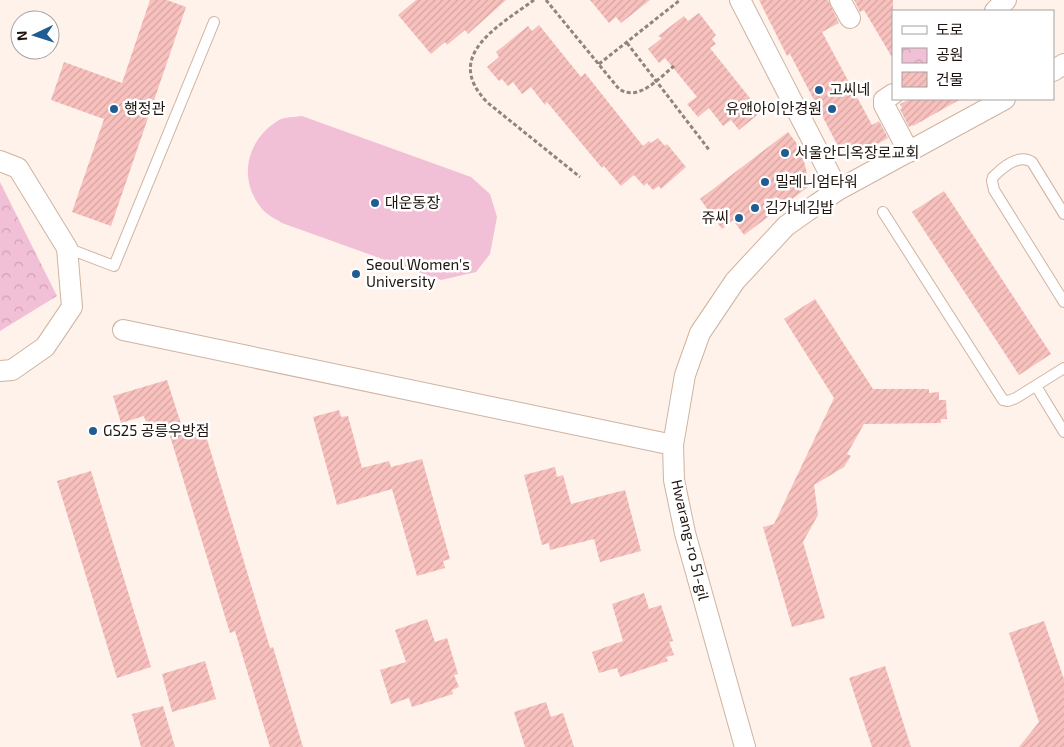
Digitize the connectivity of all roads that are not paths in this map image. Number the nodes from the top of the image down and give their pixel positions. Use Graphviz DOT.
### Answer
graph roads {
  1 [pos="740,0"];
  2 [pos="840,0"];
  3 [pos="1006,0"];
  4 [pos="996,10"];
  5 [pos="850,18"];
  6 [pos="214,22"];
  7 [pos="892,95"];
  8 [pos="1003,100"];
  9 [pos="909,152"];
  10 [pos="0,161"];
  11 [pos="838,190"];
  12 [pos="883,212"];
  13 [pos="1064,214"];
  14 [pos="67,248"];
  15 [pos="1064,302"];
  16 [pos="123,330"];
  17 [pos="1064,368"];
  18 [pos="0,371"];
  19 [pos="1036,386"];
  20 [pos="1064,432"];
  21 [pos="673,444"];
  22 [pos="745,747"];
  1 -- 11 [label="street"];
  2 -- 5 [label="street"];
  3 -- 4 [label="street"];
  6 -- 14 [label="lane"];
  7 -- 9 [label="street"];
  8 -- 9 [label="street, Hwarang-ro 51-gil"];
  9 -- 11 [label="street, Hwarang-ro 51-gil"];
  10 -- 14 [label="street"];
  11 -- 21 [label="street, Hwarang-ro 51-gil"];
  12 -- 19 [label="lane"];
  13 -- 15 [label="lane"];
  14 -- 18 [label="street"];
  16 -- 21 [label="street"];
  17 -- 19 [label="lane"];
  19 -- 20 [label="lane"];
  21 -- 22 [label="street, Hwarang-ro 51-gil"];
}
